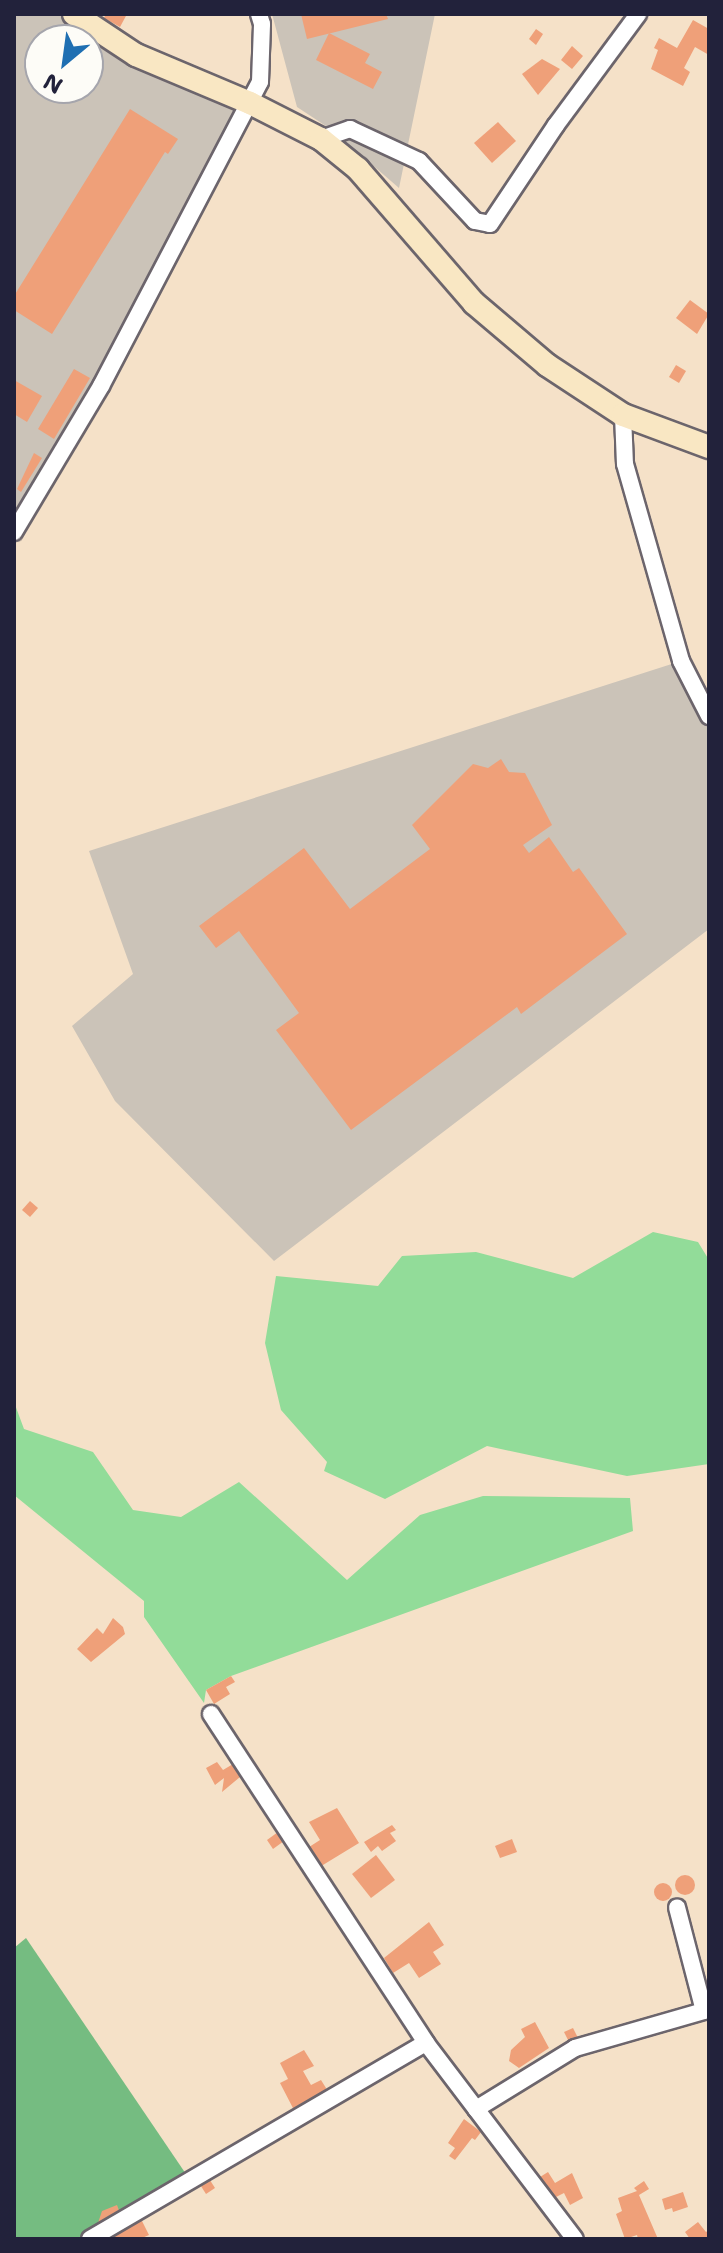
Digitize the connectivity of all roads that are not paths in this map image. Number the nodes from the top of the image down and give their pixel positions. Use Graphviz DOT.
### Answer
graph roads {
  1 [pos="74,14"];
  2 [pos="259,14"];
  3 [pos="638,14"];
  4 [pos="250,103"];
  5 [pos="321,139"];
  6 [pos="623,415"];
  7 [pos="709,447"];
  8 [pos="14,532"];
  9 [pos="709,716"];
  10 [pos="211,1714"];
  11 [pos="677,1907"];
  12 [pos="426,2043"];
  13 [pos="476,2109"];
  14 [pos="90,2239"];
  15 [pos="575,2239"];
  1 -- 4 [label="main road"];
  2 -- 4 [label="street"];
  3 -- 5 [label="street"];
  4 -- 5 [label="main road"];
  4 -- 8 [label="street"];
  5 -- 6 [label="main road"];
  6 -- 7 [label="main road"];
  6 -- 9 [label="street"];
  10 -- 12 [label="street"];
  11 -- 13 [label="street"];
  12 -- 13 [label="street"];
  12 -- 14 [label="street"];
  13 -- 15 [label="street"];
}
